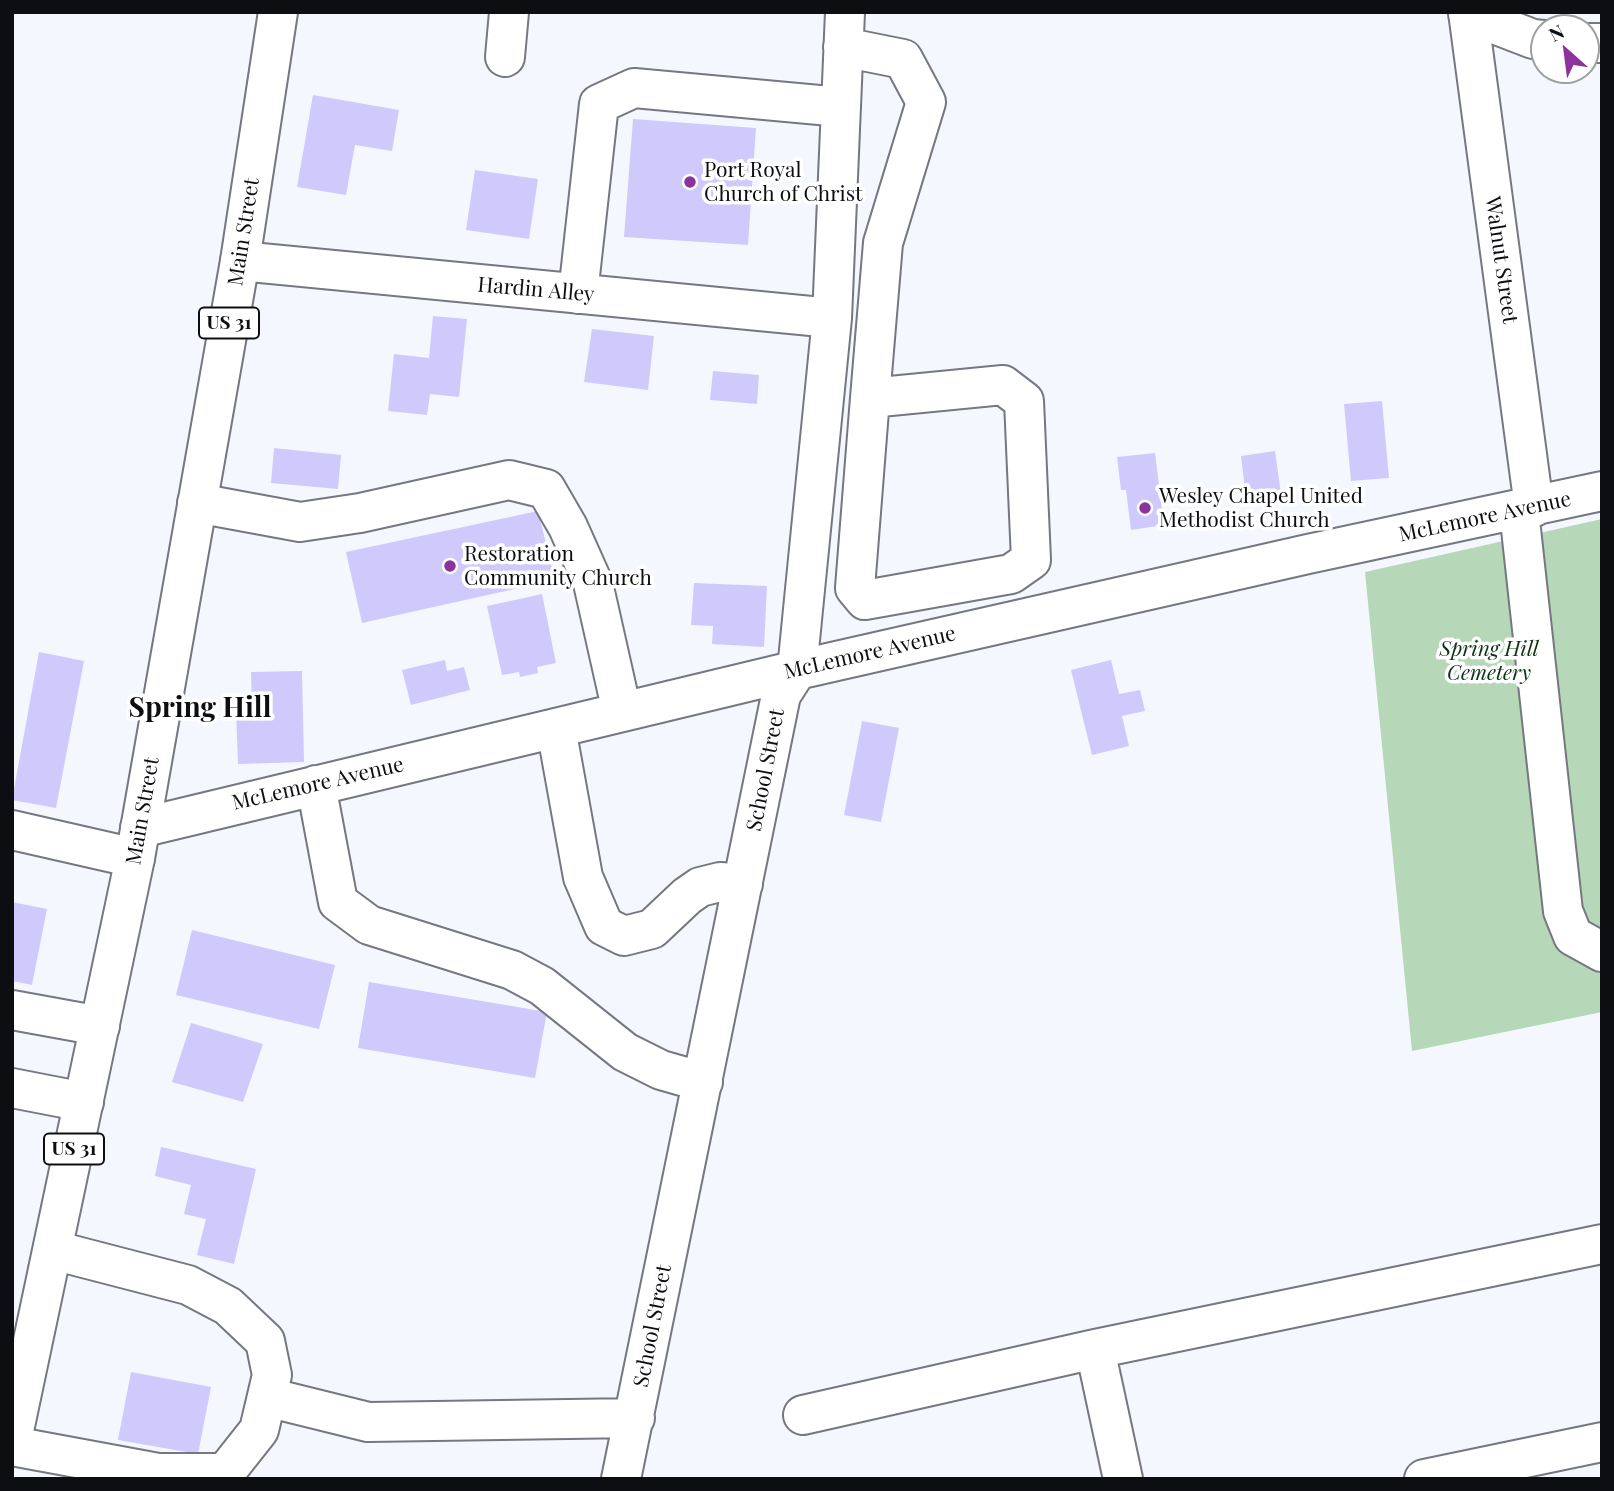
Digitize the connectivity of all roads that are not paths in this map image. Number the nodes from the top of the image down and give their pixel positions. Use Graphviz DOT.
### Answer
graph roads {
  1 [pos="278,12"];
  2 [pos="509,12"];
  3 [pos="1468,13"];
  4 [pos="844,30"];
  5 [pos="1530,38"];
  6 [pos="505,57"];
  7 [pos="841,107"];
  8 [pos="240,261"];
  9 [pos="578,294"];
  10 [pos="832,318"];
  11 [pos="870,398"];
  12 [pos="1602,491"];
  13 [pos="197,503"];
  14 [pos="1527,509"];
  15 [pos="797,670"];
  16 [pos="622,712"];
  17 [pos="555,728"];
  18 [pos="316,785"];
  19 [pos="12,830"];
  20 [pos="138,843"];
  21 [pos="743,884"];
  22 [pos="1602,952"];
  23 [pos="12,1010"];
  24 [pos="100,1026"];
  25 [pos="703,1082"];
  26 [pos="12,1088"];
  27 [pos="84,1102"];
  28 [pos="1602,1244"];
  29 [pos="53,1250"];
  30 [pos="23,1335"];
  31 [pos="1095,1349"];
  32 [pos="267,1397"];
  33 [pos="803,1415"];
  34 [pos="635,1418"];
  35 [pos="1602,1442"];
  36 [pos="12,1443"];
  37 [pos="621,1479"];
  38 [pos="1123,1479"];
  39 [pos="1424,1479"];
  1 -- 8 [label="street, Main Street / US 31"];
  2 -- 6 [label="street"];
  3 -- 5 [label="street"];
  3 -- 14 [label="street, Walnut Street"];
  4 -- 7 [label="street, School Street"];
  4 -- 11 [label="street"];
  7 -- 9 [label="street"];
  7 -- 10 [label="street, School Street"];
  8 -- 9 [label="street, Hardin Alley"];
  8 -- 13 [label="street, Main Street / US 31"];
  9 -- 10 [label="street, Hardin Alley"];
  10 -- 15 [label="street, School Street"];
  11 -- 11 [label="street"];
  12 -- 14 [label="street, McLemore Avenue"];
  13 -- 16 [label="street"];
  13 -- 20 [label="street, Main Street / US 31"];
  14 -- 15 [label="street, McLemore Avenue"];
  14 -- 22 [label="street, Walnut Street"];
  15 -- 16 [label="street, McLemore Avenue"];
  15 -- 21 [label="street, School Street"];
  16 -- 17 [label="street, McLemore Avenue"];
  17 -- 18 [label="street, McLemore Avenue"];
  17 -- 21 [label="street"];
  18 -- 20 [label="street, McLemore Avenue"];
  18 -- 25 [label="street"];
  19 -- 20 [label="street"];
  20 -- 24 [label="street, Main Street / US 31"];
  21 -- 25 [label="street, School Street"];
  23 -- 24 [label="street"];
  24 -- 27 [label="street, Main Street / US 31"];
  25 -- 34 [label="street, School Street"];
  26 -- 27 [label="street"];
  27 -- 29 [label="street, Main Street / US 31"];
  28 -- 31 [label="street"];
  29 -- 30 [label="street, Main Street / US 31"];
  29 -- 32 [label="street"];
  30 -- 36 [label="street, Main Street / US 31"];
  31 -- 33 [label="street"];
  31 -- 38 [label="street"];
  32 -- 34 [label="street"];
  32 -- 36 [label="street"];
  34 -- 37 [label="street, School Street"];
  35 -- 39 [label="street"];
}
